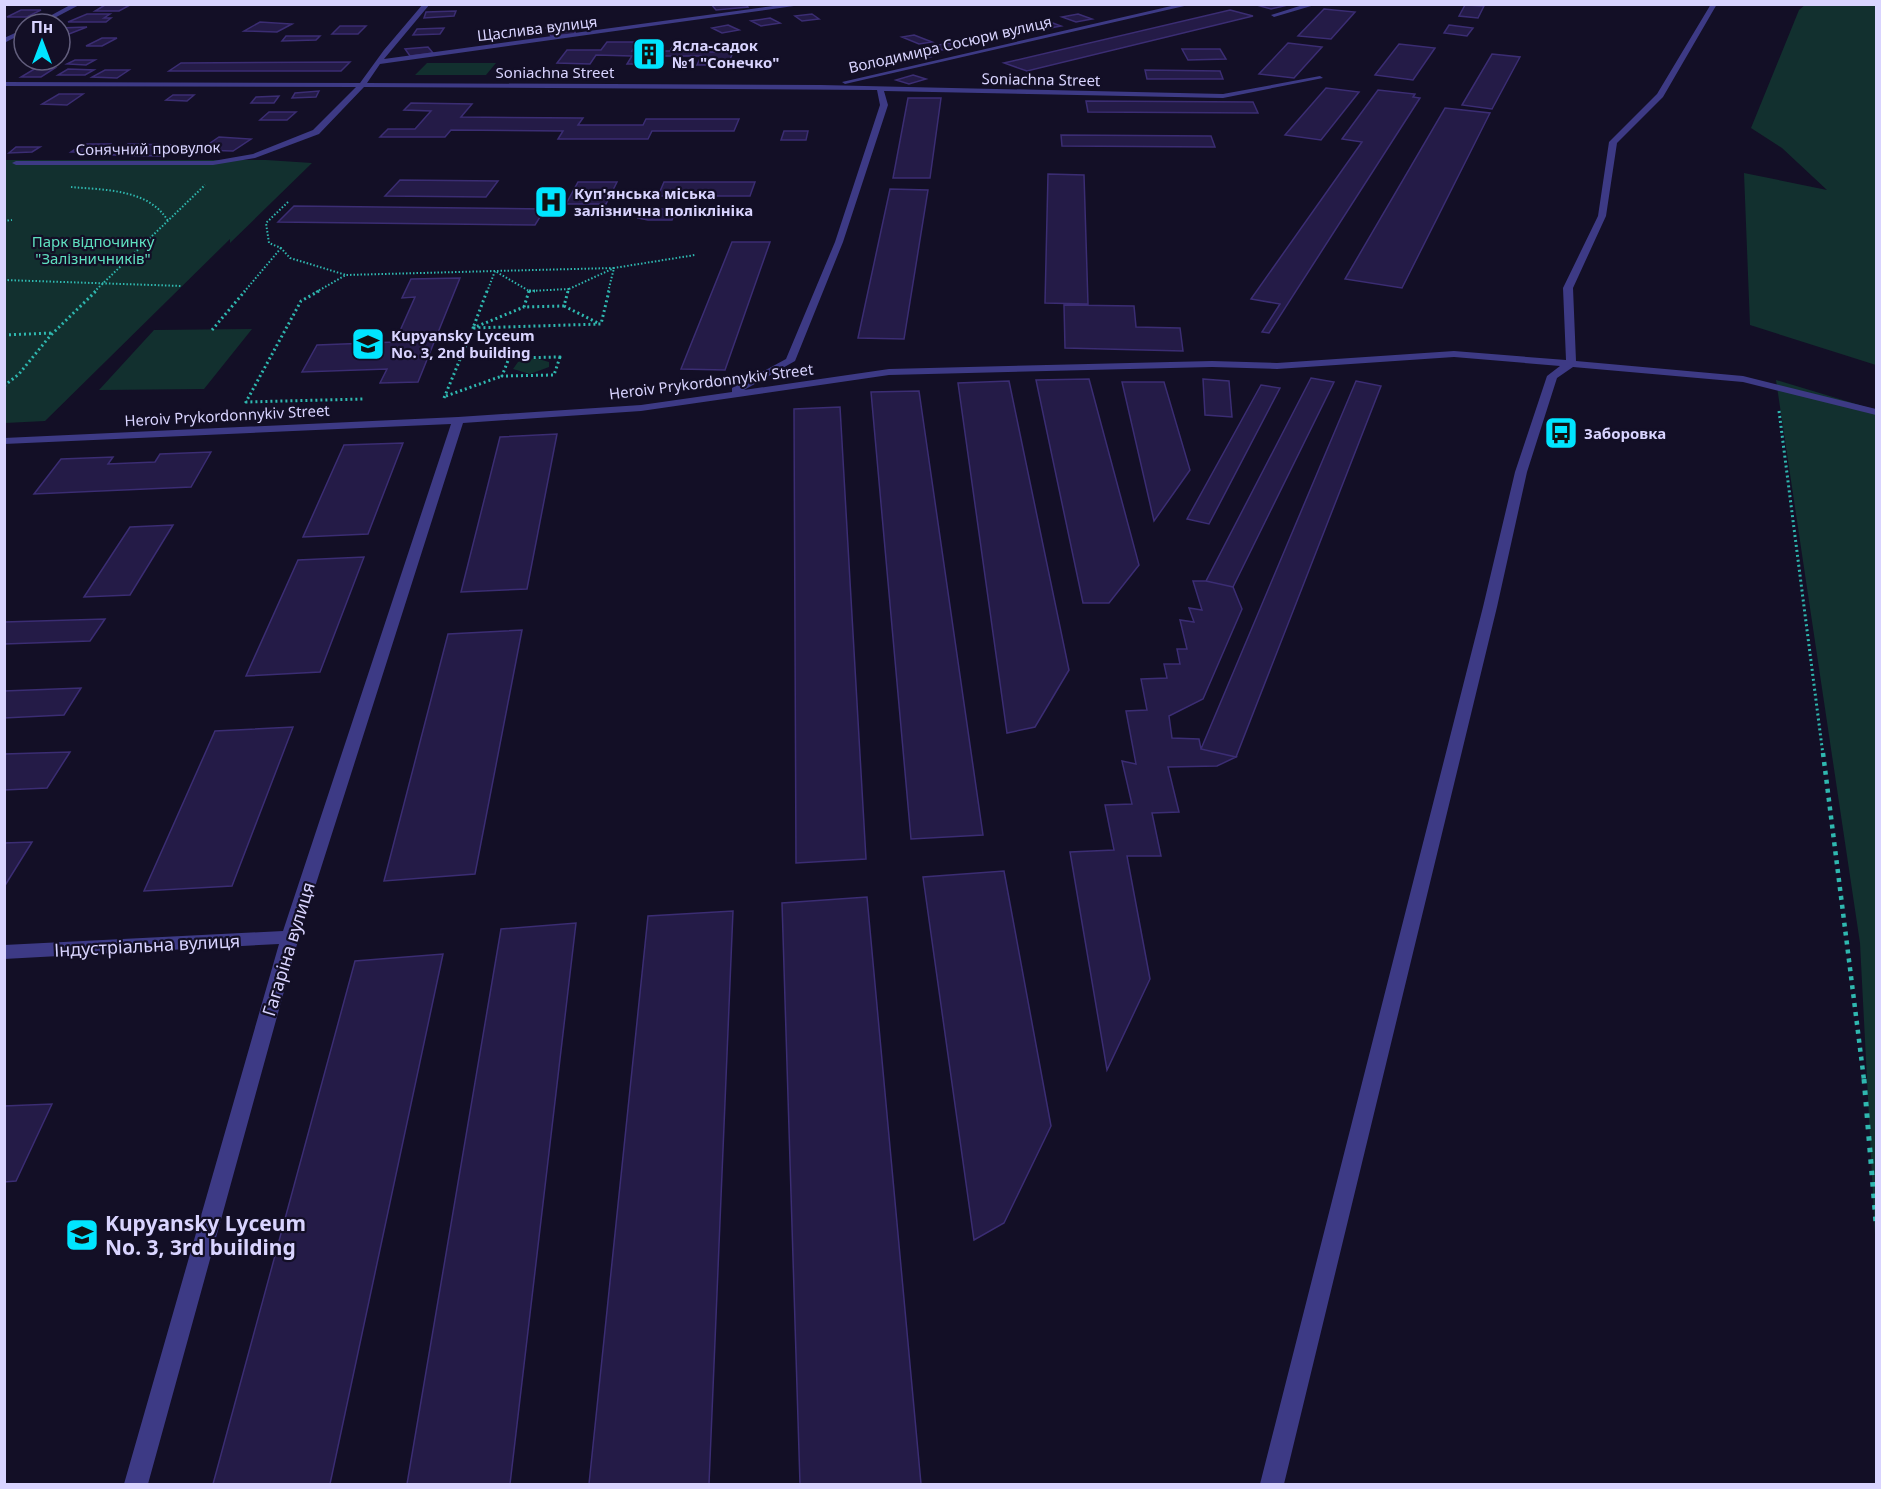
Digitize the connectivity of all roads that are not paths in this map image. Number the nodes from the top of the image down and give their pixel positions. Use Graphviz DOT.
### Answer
graph roads {
  1 [pos="78,4"];
  2 [pos="427,4"];
  3 [pos="805,4"];
  4 [pos="1190,4"];
  5 [pos="1315,4"];
  6 [pos="1714,4"];
  7 [pos="62,12"];
  8 [pos="1274,15"];
  9 [pos="379,62"];
  10 [pos="1320,78"];
  11 [pos="4,84"];
  12 [pos="363,84"];
  13 [pos="821,87"];
  14 [pos="880,89"];
  15 [pos="16,163"];
  16 [pos="1571,364"];
  17 [pos="728,394"];
  18 [pos="1876,412"];
  19 [pos="458,420"];
  20 [pos="4,441"];
  21 [pos="290,937"];
  22 [pos="4,952"];
  23 [pos="136,1485"];
  24 [pos="1272,1485"];
  1 -- 7 [label="street"];
  2 -- 9 [label="street, Сонячний провулок"];
  3 -- 9 [label="street, Щаслива вулиця"];
  4 -- 13 [label="street, Володимира Сосюри вулиця"];
  5 -- 8 [label="street"];
  6 -- 16 [label="street"];
  9 -- 12 [label="street, Сонячний провулок"];
  10 -- 14 [label="street, Soniachna Street"];
  11 -- 12 [label="street, Soniachna Street"];
  12 -- 13 [label="street, Soniachna Street"];
  12 -- 15 [label="street, Сонячний провулок"];
  13 -- 14 [label="street, Soniachna Street"];
  14 -- 17 [label="street"];
  16 -- 17 [label="street, Heroiv Prykordonnykiv Street"];
  16 -- 18 [label="street, Heroiv Prykordonnykiv Street"];
  16 -- 24 [label="street"];
  17 -- 19 [label="street, Heroiv Prykordonnykiv Street"];
  19 -- 20 [label="street, Heroiv Prykordonnykiv Street"];
  19 -- 21 [label="street, Гагаріна вулиця"];
  21 -- 22 [label="street, Індустріальна вулиця"];
  21 -- 23 [label="street, Гагаріна вулиця"];
}
